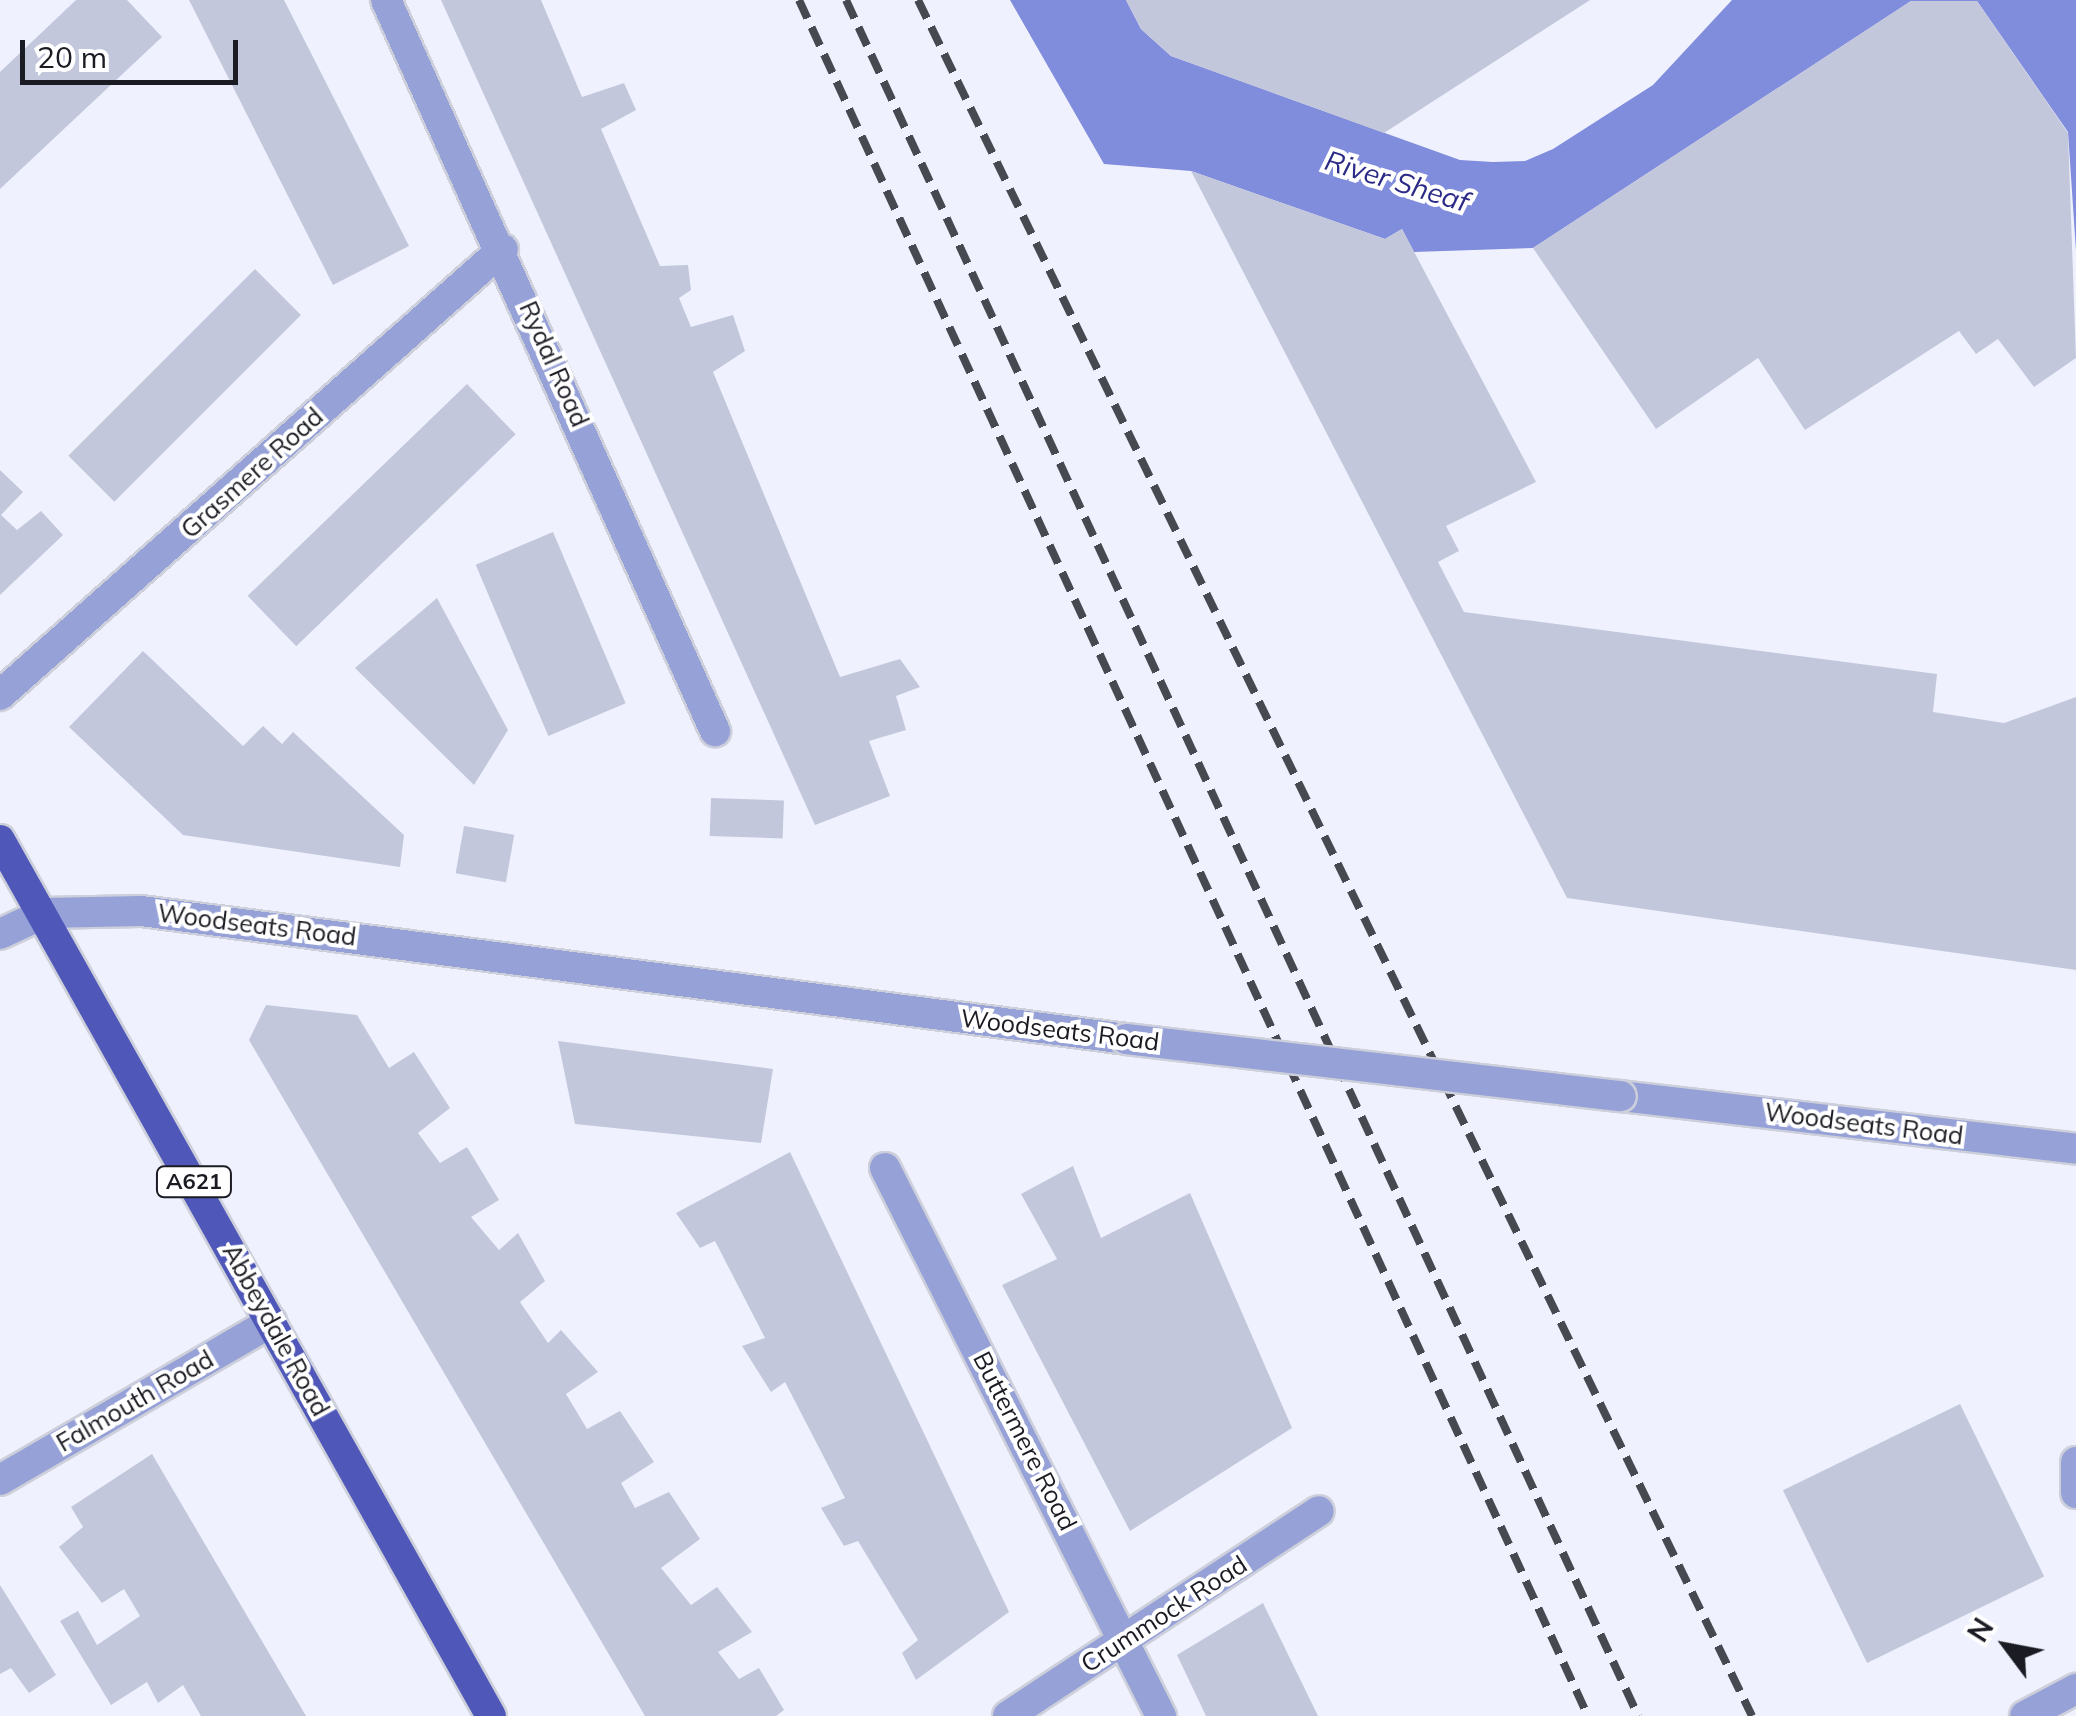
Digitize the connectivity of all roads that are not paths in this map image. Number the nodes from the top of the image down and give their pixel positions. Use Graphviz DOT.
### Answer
graph roads {
  1 [pos="386,0"];
  2 [pos="503,248"];
  3 [pos="0,695"];
  4 [pos="716,732"];
  5 [pos="0,840"];
  6 [pos="45,914"];
  7 [pos="0,934"];
  8 [pos="2076,1149"];
  9 [pos="885,1168"];
  10 [pos="270,1322"];
  11 [pos="2076,1462"];
  12 [pos="0,1480"];
  13 [pos="2076,1493"];
  14 [pos="1319,1511"];
  15 [pos="1127,1640"];
  16 [pos="2076,1689"];
  17 [pos="491,1716"];
  18 [pos="1008,1716"];
  19 [pos="1162,1716"];
  20 [pos="2025,1716"];
  1 -- 2 [label="street, Rydal Road"];
  2 -- 3 [label="street, Grasmere Road"];
  2 -- 4 [label="street, Rydal Road"];
  5 -- 6 [label="main road, Abbeydale Road / A621"];
  6 -- 7 [label="street"];
  6 -- 8 [label="street, Woodseats Road, bridge"];
  6 -- 10 [label="main road, Abbeydale Road / A621"];
  9 -- 15 [label="street, Buttermere Road"];
  10 -- 12 [label="street, Falmouth Road"];
  10 -- 17 [label="main road, Abbeydale Road / A621"];
  11 -- 13 [label="street"];
  14 -- 15 [label="street, Crummock Road"];
  15 -- 18 [label="street, Crummock Road"];
  15 -- 19 [label="street, Buttermere Road"];
  16 -- 20 [label="street"];
}
